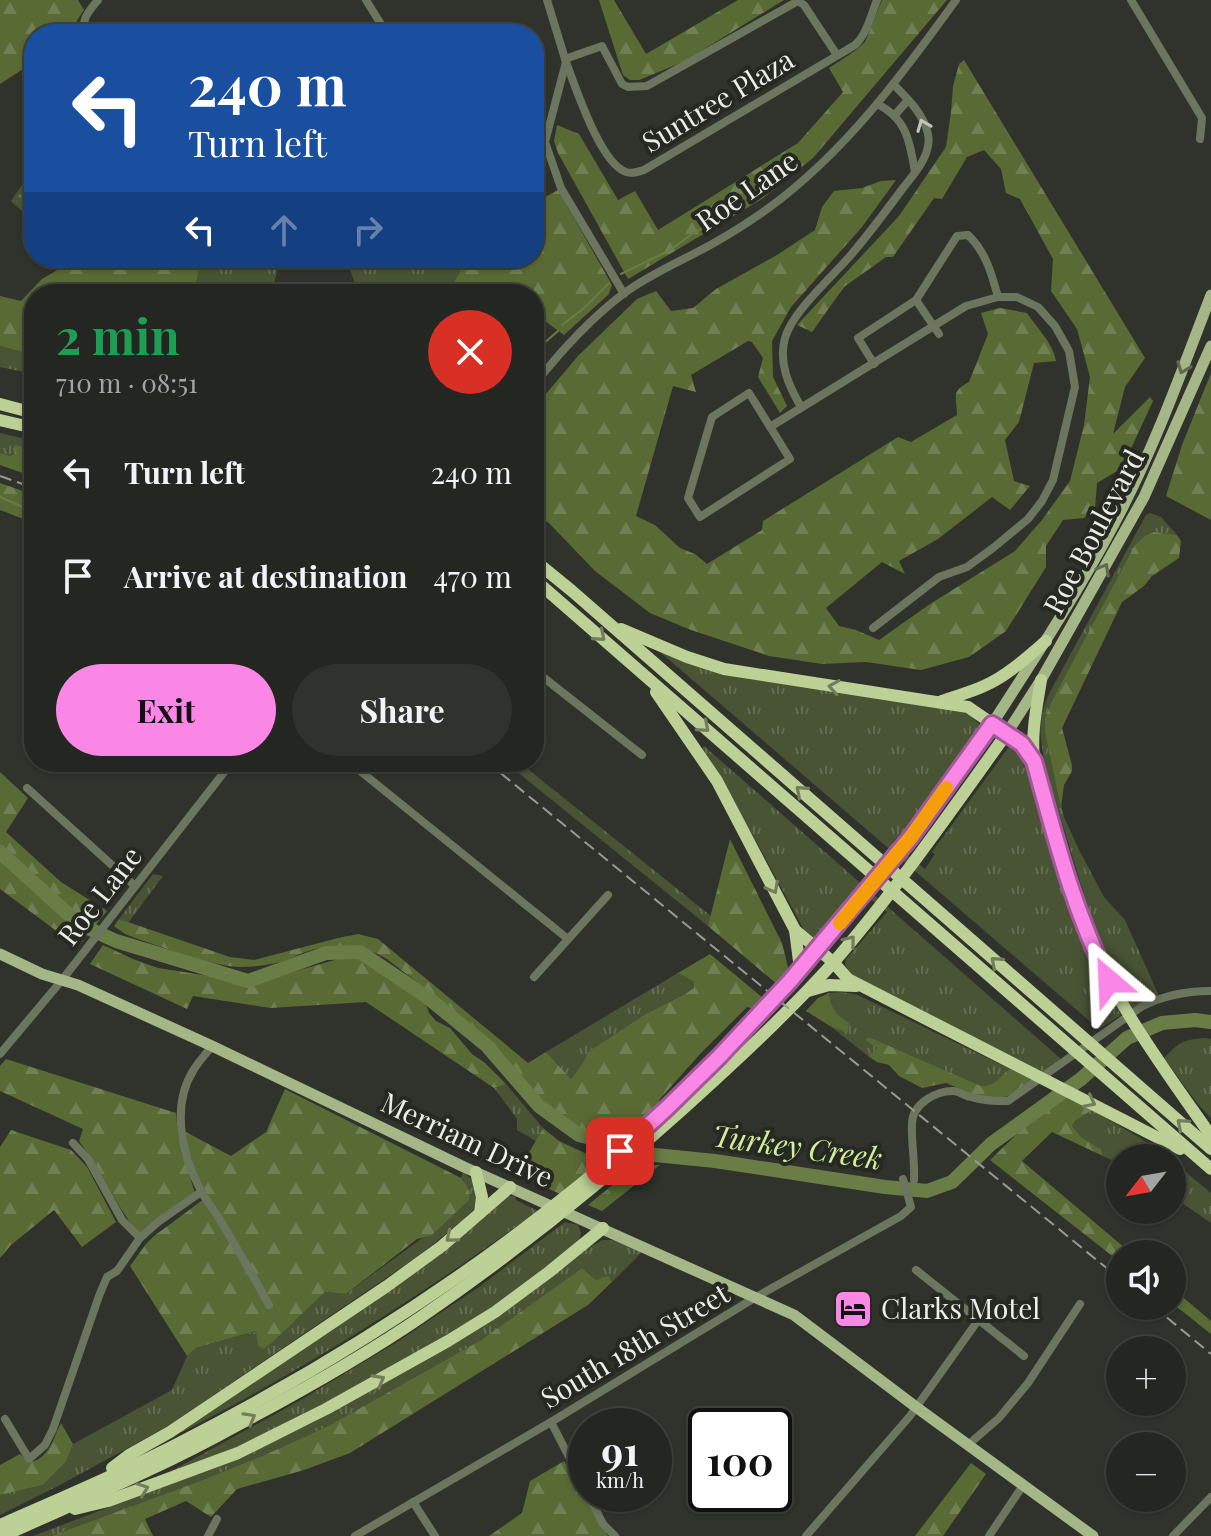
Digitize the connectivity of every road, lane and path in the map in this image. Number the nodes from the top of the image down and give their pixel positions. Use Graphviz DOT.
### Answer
graph roads {
  1 [pos="98,0"];
  2 [pos="366,0"];
  3 [pos="547,0"];
  4 [pos="877,0"];
  5 [pos="956,0"];
  6 [pos="1131,0"];
  7 [pos="84,24"];
  8 [pos="381,24"];
  9 [pos="837,55"];
  10 [pos="566,61"];
  11 [pos="893,84"];
  12 [pos="908,100"];
  13 [pos="877,104"];
  14 [pos="894,116"];
  15 [pos="1200,139"];
  16 [pos="915,173"];
  17 [pos="624,294"];
  18 [pos="1211,295"];
  19 [pos="998,297"];
  20 [pos="916,300"];
  21 [pos="937,330"];
  22 [pos="1211,346"];
  23 [pos="874,364"];
  24 [pos="544,372"];
  25 [pos="0,404"];
  26 [pos="801,407"];
  27 [pos="24,410"];
  28 [pos="0,420"];
  29 [pos="24,426"];
  30 [pos="770,427"];
  31 [pos="544,568"];
  32 [pos="544,588"];
  33 [pos="611,625"];
  34 [pos="873,628"];
  35 [pos="1046,641"];
  36 [pos="645,676"];
  37 [pos="544,678"];
  38 [pos="1041,680"];
  39 [pos="939,702"];
  40 [pos="992,724"];
  41 [pos="1007,733"];
  42 [pos="642,755"];
  43 [pos="1034,761"];
  44 [pos="224,772"];
  45 [pos="361,772"];
  46 [pos="27,788"];
  47 [pos="135,886"];
  48 [pos="608,895"];
  49 [pos="795,930"];
  50 [pos="568,939"];
  51 [pos="817,950"];
  52 [pos="0,954"];
  53 [pos="833,962"];
  54 [pos="800,969"];
  55 [pos="534,977"];
  56 [pos="62,980"];
  57 [pos="860,986"];
  58 [pos="1211,991"];
  59 [pos="805,992"];
  60 [pos="212,1046"];
  61 [pos="0,1054"];
  62 [pos="672,1111"];
  63 [pos="1211,1136"];
  64 [pos="73,1143"];
  65 [pos="1211,1149"];
  66 [pos="1206,1165"];
  67 [pos="476,1172"];
  68 [pos="903,1179"];
  69 [pos="914,1180"];
  70 [pos="510,1187"];
  71 [pos="201,1192"];
  72 [pos="480,1213"];
  73 [pos="538,1225"];
  74 [pos="603,1228"];
  75 [pos="140,1238"];
  76 [pos="916,1270"];
  77 [pos="756,1297"];
  78 [pos="1080,1304"];
  79 [pos="269,1305"];
  80 [pos="979,1319"];
  81 [pos="1024,1356"];
  82 [pos="916,1407"];
  83 [pos="5,1419"];
  84 [pos="551,1422"];
  85 [pos="969,1444"];
  86 [pos="568,1455"];
  87 [pos="1024,1484"];
  88 [pos="89,1485"];
  89 [pos="1211,1497"];
  90 [pos="413,1502"];
  91 [pos="597,1512"];
  92 [pos="41,1518"];
  93 [pos="217,1519"];
  94 [pos="0,1525"];
  95 [pos="3,1536"];
  96 [pos="208,1536"];
  97 [pos="355,1536"];
  98 [pos="435,1536"];
  99 [pos="615,1536"];
  100 [pos="806,1536"];
  101 [pos="989,1536"];
  102 [pos="1093,1536"];
  103 [pos="1173,1536"];
  1 -- 7 [label="street"];
  2 -- 8 [label="street"];
  3 -- 10 [label="street"];
  4 -- 9 [label="street, Suntree Plaza"];
  5 -- 11 [label="street, Roe Lane"];
  6 -- 15 [label="street"];
  9 -- 10 [label="street"];
  9 -- 10 [label="street, Suntree Plaza"];
  10 -- 17 [label="street"];
  11 -- 12 [label="street"];
  11 -- 13 [label="street, Roe Lane"];
  12 -- 14 [label="street"];
  16 -- 12 [label="street, one-way"];
  13 -- 14 [label="street"];
  13 -- 17 [label="street, Roe Lane"];
  14 -- 16 [label="street"];
  16 -- 26 [label="street"];
  17 -- 24 [label="street, Roe Lane"];
  18 -- 35 [label="main road, Roe Boulevard, one-way"];
  19 -- 20 [label="street"];
  19 -- 21 [label="street"];
  19 -- 34 [label="street"];
  20 -- 21 [label="street"];
  20 -- 23 [label="street"];
  21 -- 23 [label="street"];
  38 -- 22 [label="main road, Roe Boulevard, one-way"];
  23 -- 26 [label="street"];
  25 -- 27 [label="highway"];
  26 -- 30 [label="street"];
  28 -- 29 [label="highway"];
  30 -- 30 [label="street"];
  31 -- 33 [label="highway"];
  32 -- 36 [label="highway, one-way"];
  39 -- 33 [label="highway, one-way"];
  65 -- 33 [label="highway, one-way"];
  35 -- 39 [label="highway"];
  35 -- 40 [label="main road, Roe Boulevard"];
  36 -- 49 [label="highway, one-way"];
  36 -- 66 [label="highway, one-way"];
  37 -- 42 [label="street"];
  38 -- 41 [label="main road, Roe Boulevard"];
  38 -- 43 [label="highway"];
  39 -- 40 [label="highway"];
  40 -- 41 [label="highway"];
  40 -- 51 [label="highway"];
  41 -- 43 [label="highway"];
  53 -- 41 [label="highway, one-way"];
  43 -- 63 [label="highway"];
  44 -- 47 [label="street, Roe Lane"];
  45 -- 50 [label="street"];
  46 -- 47 [label="street"];
  47 -- 56 [label="street, Roe Lane"];
  48 -- 50 [label="street"];
  49 -- 51 [label="highway"];
  49 -- 54 [label="highway"];
  50 -- 55 [label="street"];
  51 -- 53 [label="highway"];
  51 -- 54 [label="highway"];
  52 -- 56 [label="main road, Merriam Drive"];
  53 -- 57 [label="highway"];
  53 -- 59 [label="highway"];
  54 -- 62 [label="highway"];
  56 -- 60 [label="main road, Merriam Drive"];
  56 -- 61 [label="street, Roe Lane"];
  57 -- 59 [label="highway"];
  57 -- 66 [label="highway, one-way"];
  58 -- 69 [label="street"];
  59 -- 62 [label="highway"];
  60 -- 67 [label="main road, Merriam Drive"];
  60 -- 71 [label="street"];
  62 -- 73 [label="highway"];
  64 -- 75 [label="street"];
  67 -- 70 [label="main road, Merriam Drive"];
  67 -- 72 [label="highway"];
  68 -- 77 [label="street, South 18th Street"];
  70 -- 72 [label="highway"];
  70 -- 74 [label="main road, Merriam Drive"];
  71 -- 75 [label="street"];
  71 -- 79 [label="street"];
  72 -- 88 [label="highway, one-way"];
  73 -- 88 [label="highway"];
  92 -- 73 [label="highway, one-way"];
  74 -- 77 [label="main road, Merriam Drive"];
  92 -- 74 [label="highway, one-way"];
  75 -- 83 [label="street"];
  76 -- 80 [label="street"];
  77 -- 82 [label="main road, Merriam Drive"];
  77 -- 84 [label="street, South 18th Street"];
  78 -- 85 [label="street"];
  80 -- 81 [label="street"];
  80 -- 82 [label="street"];
  82 -- 85 [label="main road, Merriam Drive"];
  82 -- 100 [label="street"];
  84 -- 86 [label="street"];
  84 -- 90 [label="street, South 18th Street"];
  85 -- 87 [label="main road, Merriam Drive"];
  87 -- 101 [label="street"];
  87 -- 102 [label="main road, Merriam Drive"];
  88 -- 94 [label="highway"];
  89 -- 103 [label="street"];
  90 -- 97 [label="street, South 18th Street"];
  90 -- 98 [label="street"];
  91 -- 99 [label="street"];
  92 -- 95 [label="highway"];
  93 -- 96 [label="street"];
}
